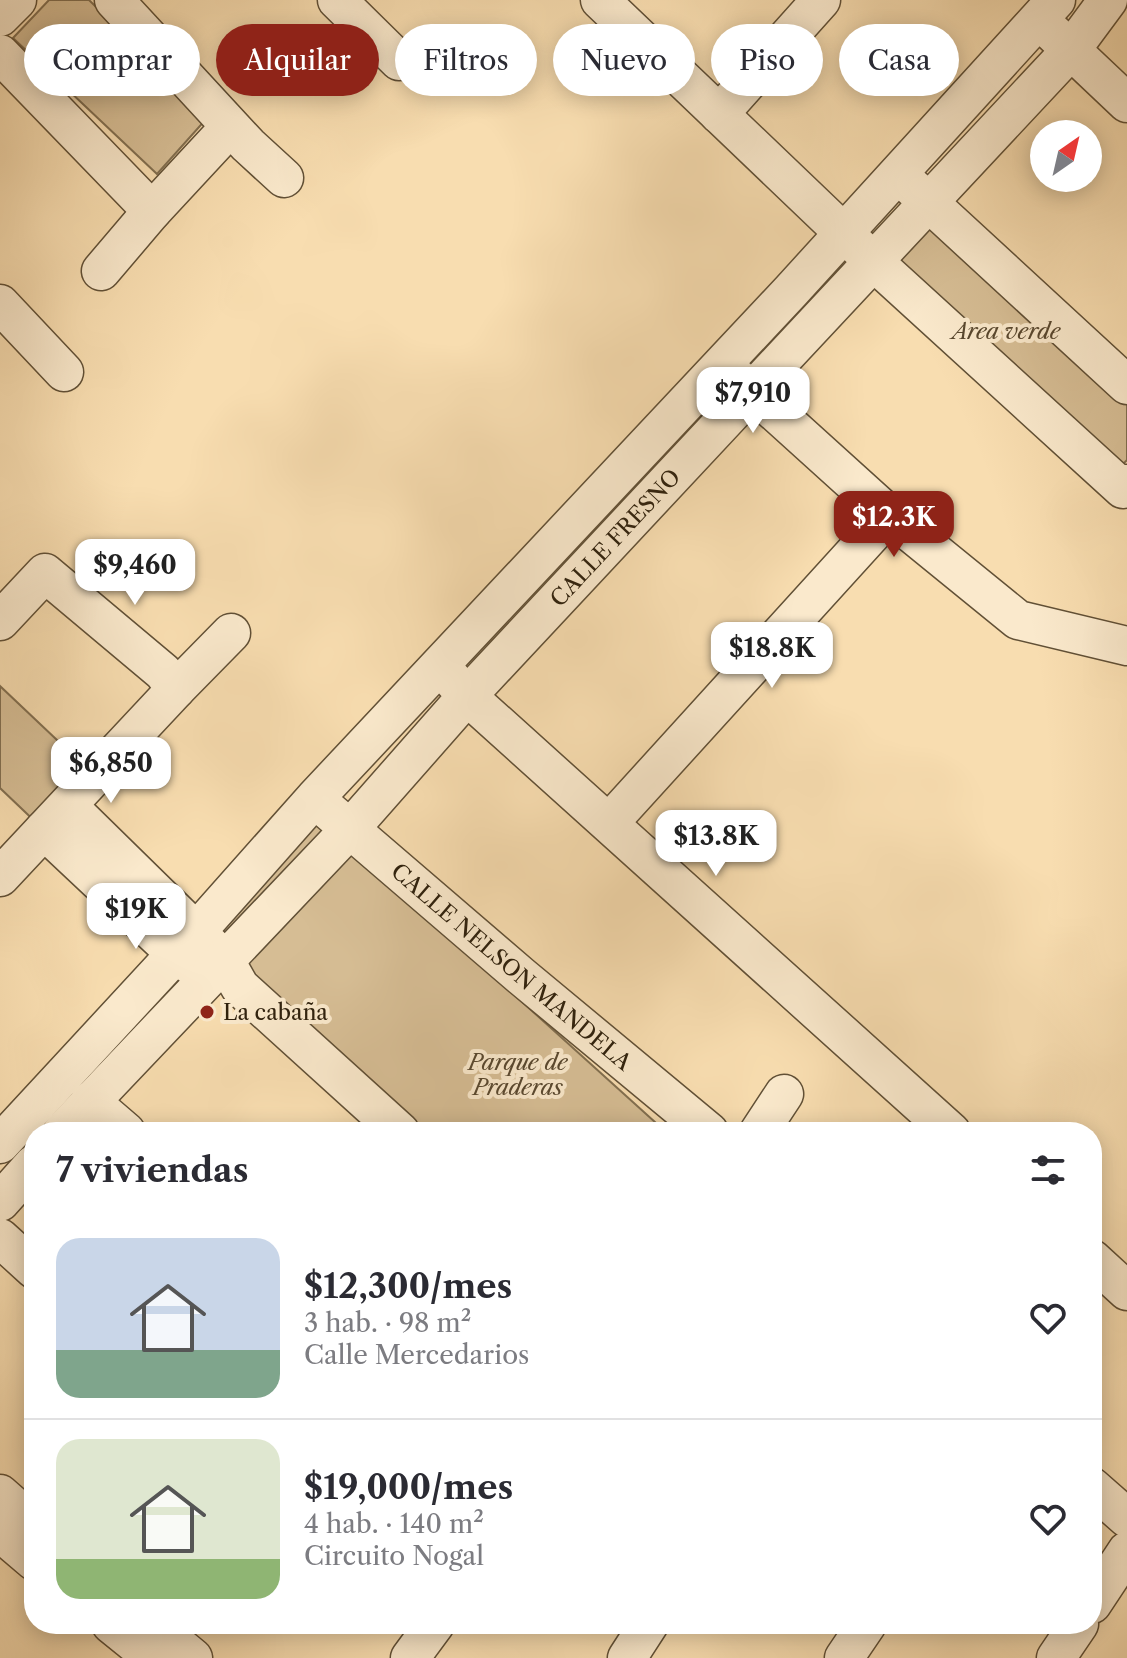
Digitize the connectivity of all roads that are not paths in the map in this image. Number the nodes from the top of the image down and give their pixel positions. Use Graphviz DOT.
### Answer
graph roads {
  1 [pos="17,0"];
  2 [pos="114,0"];
  3 [pos="337,0"];
  4 [pos="600,0"];
  5 [pos="821,0"];
  6 [pos="1108,0"];
  7 [pos="1047,10"];
  8 [pos="0,17"];
  9 [pos="1071,50"];
  10 [pos="0,54"];
  11 [pos="395,57"];
  12 [pos="1127,103"];
  13 [pos="719,114"];
  14 [pos="230,127"];
  15 [pos="899,174"];
  16 [pos="284,178"];
  17 [pos="928,203"];
  18 [pos="152,211"];
  19 [pos="843,231"];
  20 [pos="873,261"];
  21 [pos="101,271"];
  22 [pos="0,304"];
  23 [pos="721,363"];
  24 [pos="64,372"];
  25 [pos="1127,385"];
  26 [pos="752,391"];
  27 [pos="1125,487"];
  28 [pos="889,515"];
  29 [pos="0,621"];
  30 [pos="231,633"];
  31 [pos="1127,646"];
  32 [pos="440,665"];
  33 [pos="176,689"];
  34 [pos="467,696"];
  35 [pos="315,798"];
  36 [pos="56,818"];
  37 [pos="609,823"];
  38 [pos="349,830"];
  39 [pos="0,877"];
  40 [pos="186,943"];
  41 [pos="224,974"];
  42 [pos="784,1094"];
  43 [pos="90,1101"];
  44 [pos="71,1122"];
  45 [pos="114,1122"];
  46 [pos="389,1122"];
  47 [pos="697,1122"];
  48 [pos="766,1122"];
  49 [pos="940,1122"];
  50 [pos="0,1144"];
  51 [pos="24,1175"];
  52 [pos="0,1202"];
  53 [pos="0,1238"];
  54 [pos="24,1260"];
  55 [pos="1102,1268"];
  56 [pos="1127,1291"];
  57 [pos="0,1494"];
  58 [pos="1102,1496"];
  59 [pos="24,1515"];
  60 [pos="1127,1518"];
  61 [pos="0,1532"];
  62 [pos="1127,1551"];
  63 [pos="24,1552"];
  64 [pos="1102,1589"];
  65 [pos="123,1634"];
  66 [pos="164,1634"];
  67 [pos="426,1634"];
  68 [pos="643,1634"];
  69 [pos="860,1634"];
  70 [pos="1072,1634"];
  71 [pos="153,1658"];
  72 [pos="193,1658"];
  73 [pos="410,1658"];
  74 [pos="627,1658"];
  75 [pos="844,1658"];
  76 [pos="1056,1658"];
  1 -- 8 [label="street"];
  2 -- 14 [label="street"];
  3 -- 11 [label="street"];
  4 -- 13 [label="street"];
  5 -- 13 [label="street"];
  6 -- 9 [label="street, CALLE FRESNO"];
  7 -- 9 [label="street"];
  7 -- 15 [label="street, CALLE FRESNO"];
  9 -- 12 [label="street"];
  9 -- 17 [label="street, CALLE FRESNO"];
  10 -- 18 [label="street"];
  13 -- 19 [label="street"];
  14 -- 16 [label="street"];
  14 -- 18 [label="street"];
  15 -- 17 [label="street"];
  15 -- 19 [label="street, CALLE FRESNO"];
  17 -- 20 [label="street, CALLE FRESNO"];
  17 -- 25 [label="street"];
  18 -- 21 [label="street"];
  19 -- 20 [label="street"];
  19 -- 23 [label="street, CALLE FRESNO"];
  20 -- 26 [label="street, CALLE FRESNO"];
  20 -- 27 [label="street"];
  22 -- 24 [label="street"];
  23 -- 26 [label="street"];
  23 -- 32 [label="street, CALLE FRESNO"];
  26 -- 28 [label="street"];
  26 -- 34 [label="street, CALLE FRESNO"];
  28 -- 31 [label="street"];
  28 -- 37 [label="street"];
  29 -- 33 [label="street"];
  30 -- 33 [label="street"];
  32 -- 34 [label="street"];
  32 -- 35 [label="street, CALLE FRESNO"];
  33 -- 36 [label="street"];
  34 -- 37 [label="street"];
  34 -- 38 [label="street, CALLE FRESNO"];
  35 -- 38 [label="street, CALLE NELSON MANDELA"];
  35 -- 40 [label="street, CALLE FRESNO"];
  36 -- 39 [label="street"];
  36 -- 40 [label="street"];
  37 -- 49 [label="street"];
  38 -- 41 [label="street, CALLE FRESNO"];
  38 -- 47 [label="street, CALLE NELSON MANDELA"];
  40 -- 41 [label="street"];
  40 -- 50 [label="street, CALLE FRESNO"];
  41 -- 43 [label="street, CALLE FRESNO"];
  41 -- 46 [label="street"];
  42 -- 48 [label="street"];
  43 -- 44 [label="street, CALLE FRESNO"];
  43 -- 45 [label="street"];
  51 -- 52 [label="street"];
  53 -- 54 [label="street"];
  55 -- 56 [label="street"];
  57 -- 59 [label="street"];
  58 -- 60 [label="street"];
  61 -- 63 [label="street"];
  62 -- 64 [label="street"];
  65 -- 71 [label="street"];
  66 -- 72 [label="street"];
  67 -- 73 [label="street"];
  68 -- 74 [label="street"];
  69 -- 75 [label="street"];
  70 -- 76 [label="street"];
}
